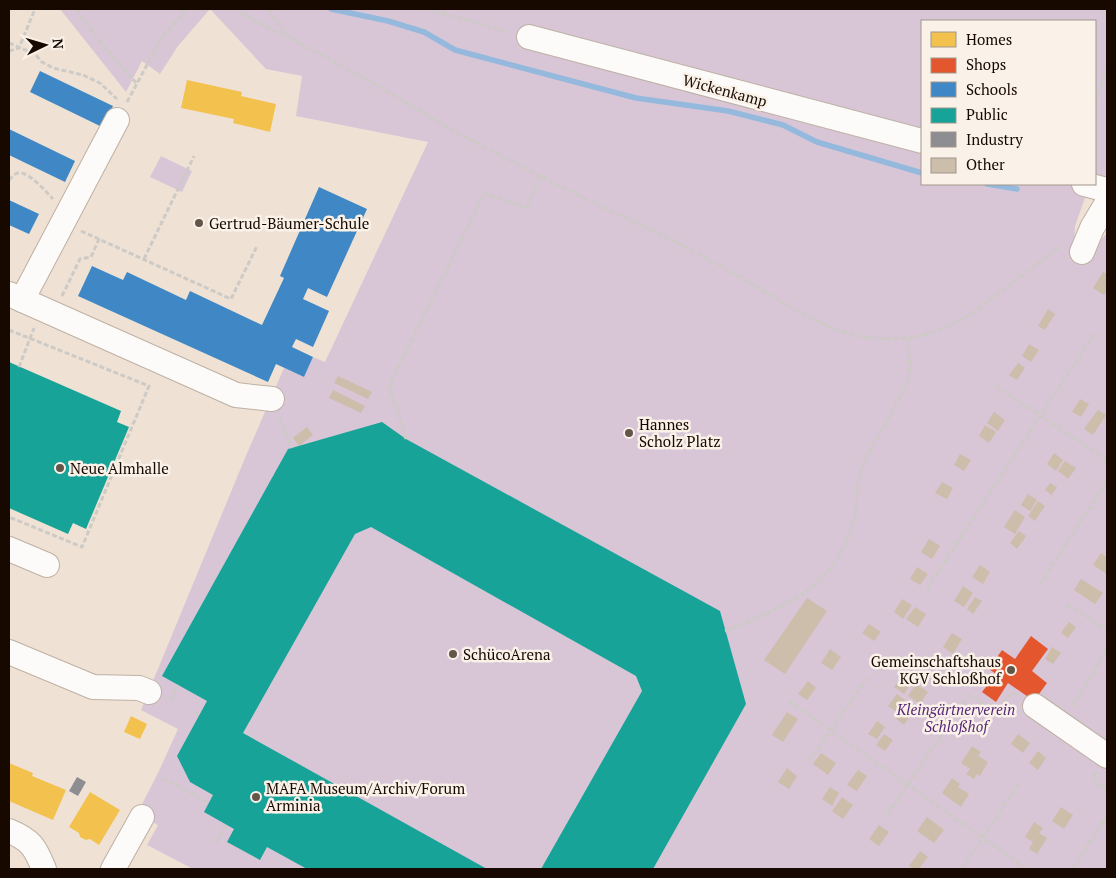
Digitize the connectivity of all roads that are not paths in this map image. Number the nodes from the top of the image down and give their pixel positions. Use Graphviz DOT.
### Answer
graph roads {
  1 [pos="529,37"];
  2 [pos="121,113"];
  3 [pos="921,141"];
  4 [pos="1088,185"];
  5 [pos="1107,190"];
  6 [pos="1107,203"];
  7 [pos="1075,246"];
  8 [pos="31,304"];
  9 [pos="272,399"];
  10 [pos="9,549"];
  11 [pos="47,566"];
  12 [pos="9,652"];
  13 [pos="159,696"];
  14 [pos="1029,703"];
  15 [pos="1107,756"];
  16 [pos="142,817"];
  17 [pos="9,831"];
  18 [pos="44,869"];
  19 [pos="65,869"];
  20 [pos="113,869"];
  1 -- 3 [label="street, Wickenkamp"];
  2 -- 8 [label="street"];
  4 -- 5 [label="street"];
  6 -- 7 [label="street"];
  8 -- 9 [label="street"];
  10 -- 11 [label="street"];
  12 -- 13 [label="street"];
  14 -- 15 [label="street"];
  16 -- 20 [label="street"];
  17 -- 18 [label="street"];
  18 -- 19 [label="street"];
}
